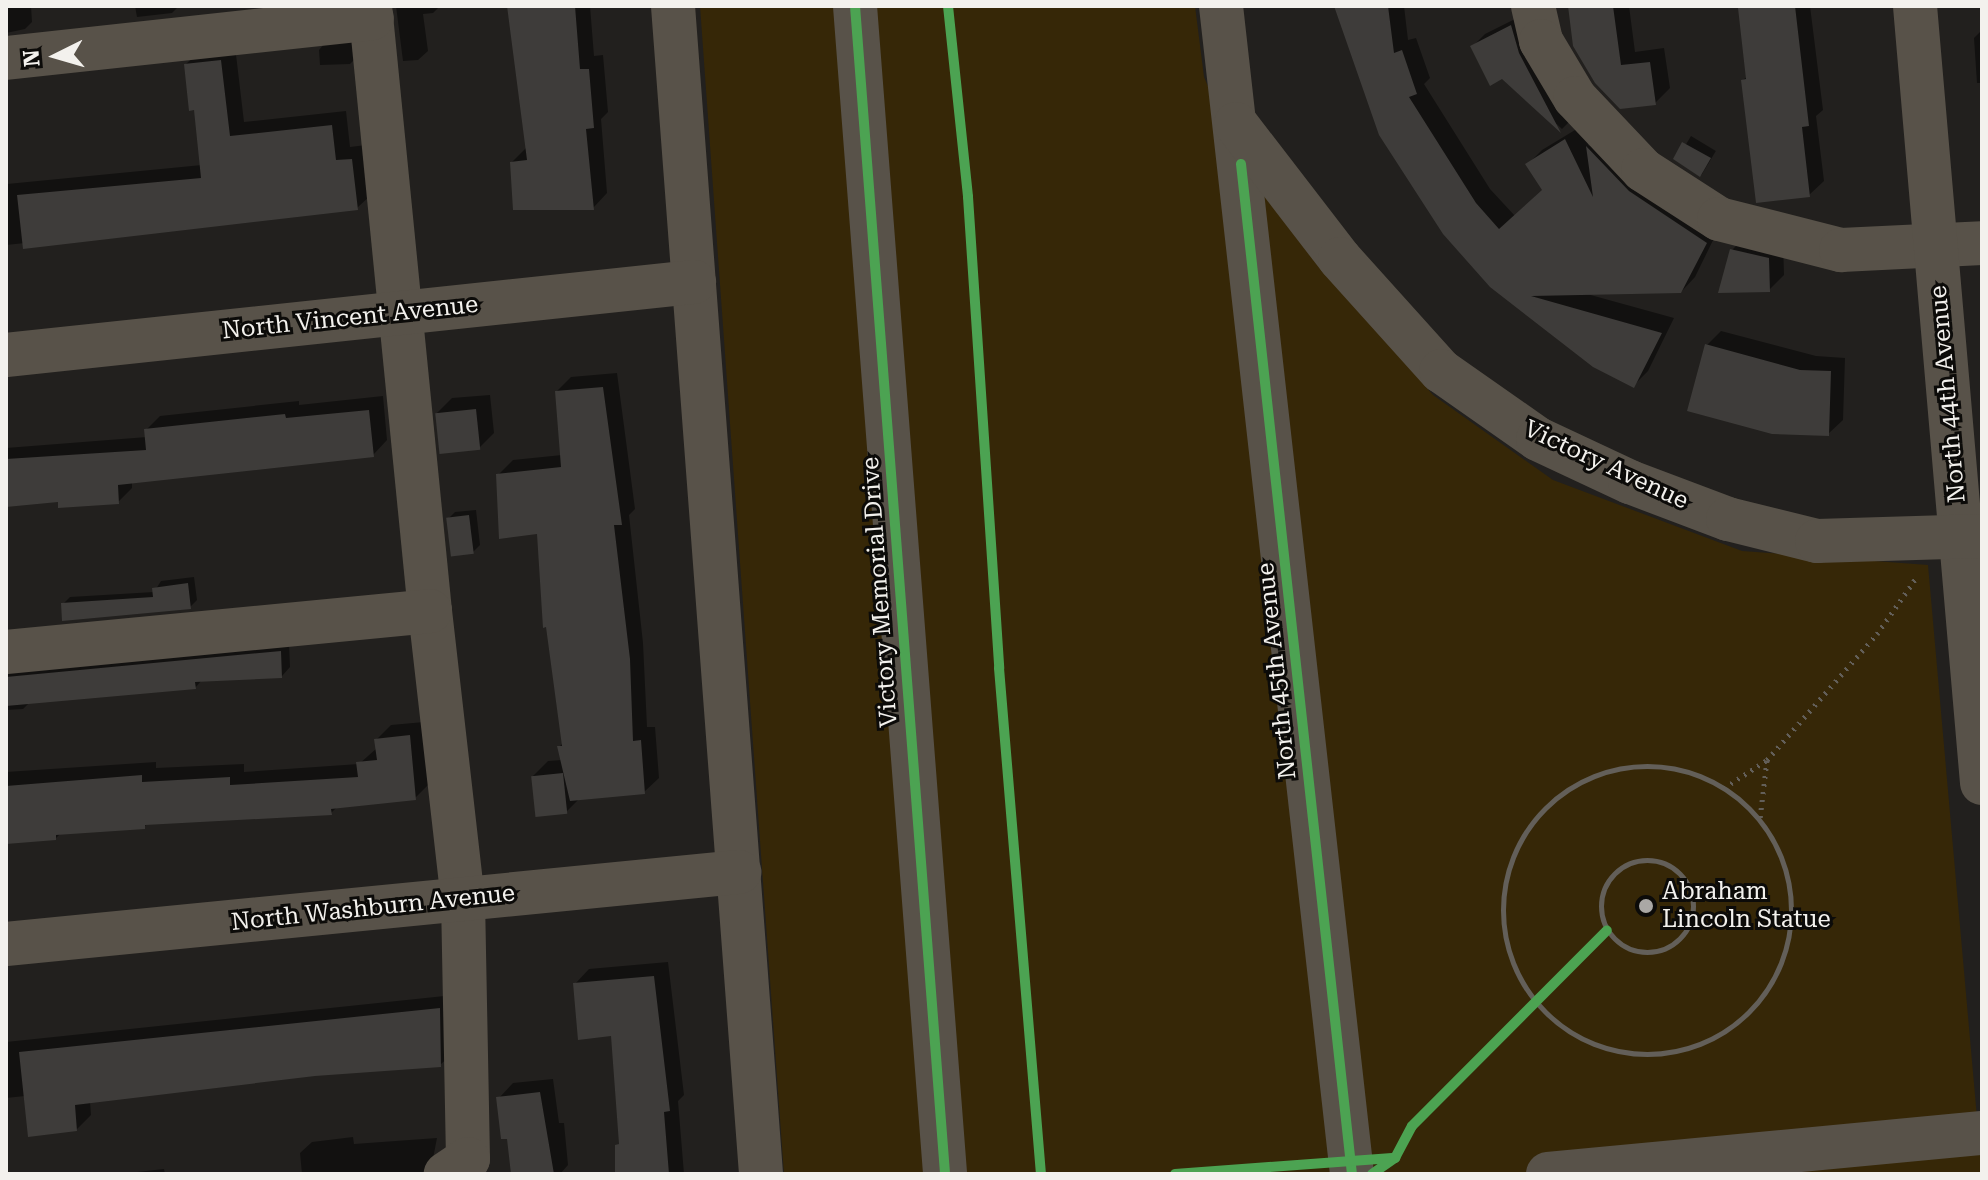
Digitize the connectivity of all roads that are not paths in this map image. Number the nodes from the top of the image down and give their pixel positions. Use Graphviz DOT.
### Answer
graph roads {
  1 [pos="673,6"];
  2 [pos="855,6"];
  3 [pos="1221,6"];
  4 [pos="1533,6"];
  5 [pos="1915,6"];
  6 [pos="371,12"];
  7 [pos="6,58"];
  8 [pos="1236,124"];
  9 [pos="1982,243"];
  10 [pos="1936,248"];
  11 [pos="694,282"];
  12 [pos="399,313"];
  13 [pos="6,355"];
  14 [pos="1971,536"];
  15 [pos="430,611"];
  16 [pos="6,652"];
  17 [pos="1982,783"];
  18 [pos="739,872"];
  19 [pos="463,899"];
  20 [pos="6,944"];
  21 [pos="1982,1133"];
  22 [pos="446,1174"];
  23 [pos="761,1174"];
  24 [pos="945,1174"];
  25 [pos="1352,1174"];
  26 [pos="1548,1174"];
  1 -- 11 [label="street"];
  2 -- 24 [label="street, Victory Memorial Drive"];
  3 -- 8 [label="street, North 45th Avenue"];
  4 -- 10 [label="street"];
  5 -- 10 [label="street, North 44th Avenue"];
  6 -- 7 [label="street"];
  6 -- 12 [label="street"];
  8 -- 14 [label="street, Victory Avenue"];
  8 -- 25 [label="street, North 45th Avenue"];
  9 -- 10 [label="street"];
  10 -- 14 [label="street, North 44th Avenue"];
  11 -- 12 [label="street, North Vincent Avenue"];
  11 -- 18 [label="street"];
  12 -- 13 [label="street, North Vincent Avenue"];
  12 -- 15 [label="street"];
  14 -- 17 [label="street, North 44th Avenue"];
  15 -- 16 [label="street"];
  15 -- 19 [label="street"];
  18 -- 19 [label="street, North Washburn Avenue"];
  18 -- 23 [label="street"];
  19 -- 20 [label="street, North Washburn Avenue"];
  19 -- 22 [label="street"];
  21 -- 26 [label="street"];
}
